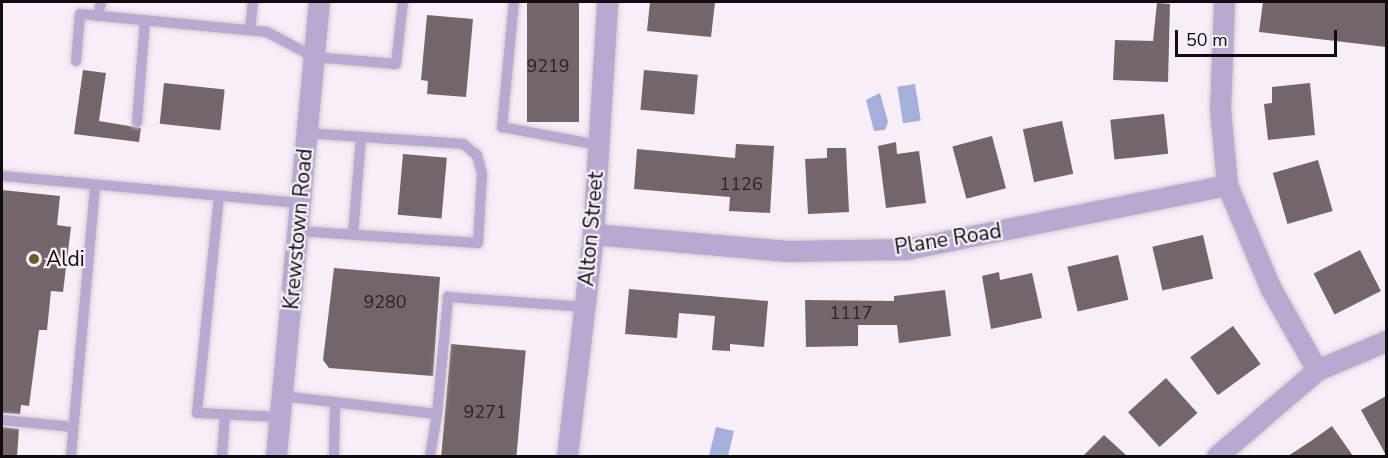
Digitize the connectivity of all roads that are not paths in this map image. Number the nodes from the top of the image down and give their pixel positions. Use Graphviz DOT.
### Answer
graph roads {
  1 [pos="101,2"];
  2 [pos="252,2"];
  3 [pos="319,2"];
  4 [pos="403,2"];
  5 [pos="514,2"];
  6 [pos="607,2"];
  7 [pos="1224,2"];
  8 [pos="98,16"];
  9 [pos="145,20"];
  10 [pos="250,30"];
  11 [pos="314,57"];
  12 [pos="76,62"];
  13 [pos="137,122"];
  14 [pos="306,134"];
  15 [pos="361,137"];
  16 [pos="598,145"];
  17 [pos="2,176"];
  18 [pos="96,185"];
  19 [pos="1227,185"];
  20 [pos="219,196"];
  21 [pos="300,203"];
  22 [pos="297,231"];
  23 [pos="593,234"];
  24 [pos="353,235"];
  25 [pos="584,307"];
  26 [pos="1386,341"];
  27 [pos="1317,370"];
  28 [pos="282,396"];
  29 [pos="335,402"];
  30 [pos="437,414"];
  31 [pos="225,415"];
  32 [pos="280,417"];
  33 [pos="2,420"];
  34 [pos="73,427"];
  35 [pos="70,456"];
  36 [pos="222,456"];
  37 [pos="276,456"];
  38 [pos="334,456"];
  39 [pos="430,456"];
  40 [pos="567,456"];
  41 [pos="1216,456"];
  1 -- 8 [label="lane"];
  2 -- 10 [label="lane"];
  3 -- 11 [label="street, Krewstown Road"];
  4 -- 11 [label="lane"];
  5 -- 16 [label="lane"];
  6 -- 16 [label="street, Alton Street"];
  7 -- 19 [label="street"];
  8 -- 9 [label="lane"];
  8 -- 12 [label="lane"];
  9 -- 10 [label="lane"];
  9 -- 13 [label="lane"];
  10 -- 11 [label="lane"];
  11 -- 14 [label="street, Krewstown Road"];
  14 -- 15 [label="lane"];
  14 -- 21 [label="street, Krewstown Road"];
  15 -- 24 [label="lane"];
  15 -- 24 [label="lane"];
  16 -- 23 [label="street, Alton Street"];
  17 -- 18 [label="lane"];
  18 -- 20 [label="lane"];
  18 -- 34 [label="lane"];
  19 -- 23 [label="street, Plane Road"];
  19 -- 27 [label="street"];
  20 -- 21 [label="lane"];
  20 -- 31 [label="lane"];
  21 -- 22 [label="street, Krewstown Road"];
  22 -- 24 [label="lane"];
  22 -- 28 [label="street, Krewstown Road"];
  23 -- 25 [label="street, Alton Street"];
  25 -- 30 [label="lane"];
  25 -- 40 [label="street, Alton Street"];
  26 -- 27 [label="street"];
  27 -- 41 [label="street"];
  28 -- 29 [label="lane"];
  28 -- 32 [label="street, Krewstown Road"];
  29 -- 30 [label="lane"];
  29 -- 38 [label="lane"];
  30 -- 39 [label="lane"];
  31 -- 32 [label="lane"];
  31 -- 36 [label="lane"];
  32 -- 37 [label="street, Krewstown Road"];
  33 -- 34 [label="lane"];
  34 -- 35 [label="lane"];
}
